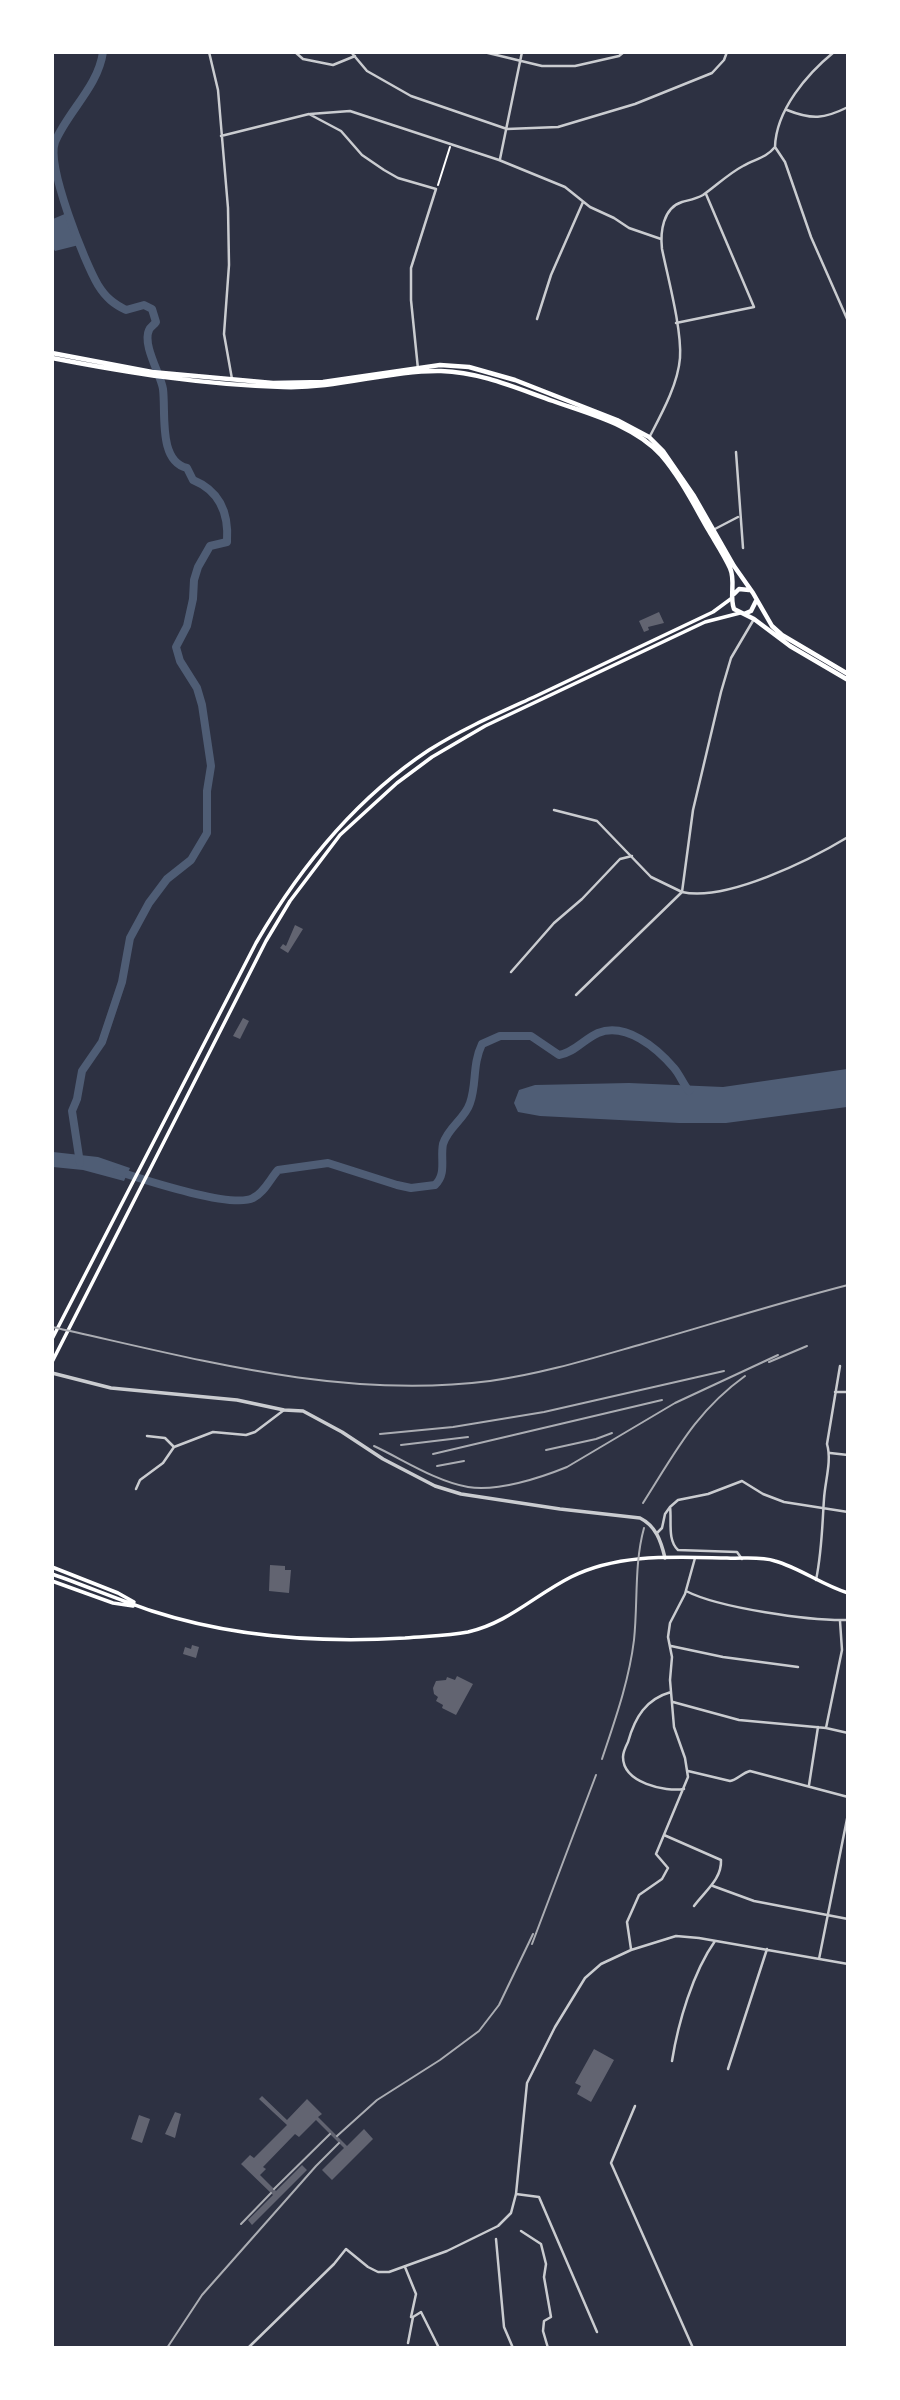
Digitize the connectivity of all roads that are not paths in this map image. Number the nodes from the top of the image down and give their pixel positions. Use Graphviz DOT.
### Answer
graph roads {
  1 [pos="209,52"];
  2 [pos="295,52"];
  3 [pos="484,52"];
  4 [pos="522,52"];
  5 [pos="624,52"];
  6 [pos="727,52"];
  7 [pos="834,52"];
  8 [pos="353,54"];
  9 [pos="520,61"];
  10 [pos="848,107"];
  11 [pos="787,110"];
  12 [pos="309,114"];
  13 [pos="507,130"];
  14 [pos="221,136"];
  15 [pos="775,147"];
  16 [pos="499,160"];
  17 [pos="705,193"];
  18 [pos="583,201"];
  19 [pos="661,239"];
  20 [pos="537,319"];
  21 [pos="848,321"];
  22 [pos="676,323"];
  23 [pos="52,356"];
  24 [pos="418,370"];
  25 [pos="232,381"];
  26 [pos="648,440"];
  27 [pos="736,453"];
  28 [pos="739,516"];
  29 [pos="713,530"];
  30 [pos="743,548"];
  31 [pos="750,590"];
  32 [pos="733,596"];
  33 [pos="756,600"];
  34 [pos="742,613"];
  35 [pos="754,619"];
  36 [pos="848,674"];
  37 [pos="848,680"];
  38 [pos="554,810"];
  39 [pos="848,837"];
  40 [pos="632,856"];
  41 [pos="682,892"];
  42 [pos="511,972"];
  43 [pos="576,995"];
  44 [pos="52,1339"];
  45 [pos="52,1362"];
  46 [pos="840,1366"];
  47 [pos="52,1373"];
  48 [pos="835,1392"];
  49 [pos="848,1392"];
  50 [pos="284,1410"];
  51 [pos="147,1436"];
  52 [pos="174,1447"];
  53 [pos="830,1453"];
  54 [pos="848,1455"];
  55 [pos="136,1489"];
  56 [pos="670,1507"];
  57 [pos="824,1509"];
  58 [pos="848,1511"];
  59 [pos="657,1533"];
  60 [pos="666,1558"];
  61 [pos="695,1558"];
  62 [pos="743,1559"];
  63 [pos="52,1567"];
  64 [pos="52,1574"];
  65 [pos="816,1580"];
  66 [pos="52,1581"];
  67 [pos="686,1591"];
  68 [pos="848,1593"];
  69 [pos="142,1607"];
  70 [pos="840,1620"];
  71 [pos="848,1620"];
  72 [pos="671,1646"];
  73 [pos="798,1667"];
  74 [pos="671,1692"];
  75 [pos="673,1702"];
  76 [pos="818,1727"];
  77 [pos="826,1728"];
  78 [pos="848,1733"];
  79 [pos="688,1771"];
  80 [pos="809,1785"];
  81 [pos="684,1789"];
  82 [pos="848,1797"];
  83 [pos="848,1814"];
  84 [pos="664,1835"];
  85 [pos="713,1886"];
  86 [pos="694,1906"];
  87 [pos="828,1916"];
  88 [pos="848,1919"];
  89 [pos="715,1941"];
  90 [pos="631,1950"];
  91 [pos="767,1950"];
  92 [pos="819,1959"];
  93 [pos="848,1964"];
  94 [pos="672,2061"];
  95 [pos="728,2069"];
  96 [pos="635,2106"];
  97 [pos="516,2194"];
  98 [pos="522,2231"];
  99 [pos="496,2239"];
  100 [pos="405,2267"];
  101 [pos="411,2320"];
  102 [pos="597,2332"];
  103 [pos="408,2343"];
  104 [pos="248,2347"];
  105 [pos="439,2347"];
  106 [pos="513,2347"];
  107 [pos="548,2347"];
  108 [pos="693,2347"];
  1 -- 14 [label="street"];
  2 -- 8 [label="street"];
  3 -- 9 [label="street"];
  4 -- 9 [label="street"];
  5 -- 9 [label="street"];
  6 -- 13 [label="street"];
  7 -- 11 [label="street"];
  8 -- 13 [label="street"];
  9 -- 13 [label="street"];
  10 -- 11 [label="street"];
  11 -- 15 [label="street"];
  12 -- 14 [label="street"];
  12 -- 16 [label="street"];
  12 -- 24 [label="street"];
  13 -- 16 [label="street"];
  14 -- 25 [label="street"];
  15 -- 17 [label="street"];
  15 -- 21 [label="street"];
  16 -- 18 [label="street"];
  17 -- 19 [label="street"];
  17 -- 22 [label="street"];
  18 -- 19 [label="street"];
  18 -- 20 [label="street"];
  19 -- 22 [label="street"];
  22 -- 26 [label="street"];
  23 -- 25 [label="main road"];
  24 -- 25 [label="main road"];
  24 -- 26 [label="main road"];
  26 -- 29 [label="main road"];
  26 -- 32 [label="main road"];
  27 -- 28 [label="street"];
  28 -- 29 [label="street"];
  28 -- 30 [label="street"];
  29 -- 31 [label="main road"];
  31 -- 32 [label="main road"];
  31 -- 33 [label="main road"];
  32 -- 34 [label="main road"];
  32 -- 44 [label="main road"];
  33 -- 34 [label="main road"];
  33 -- 36 [label="main road"];
  34 -- 35 [label="main road"];
  34 -- 45 [label="main road"];
  35 -- 37 [label="main road"];
  35 -- 41 [label="street"];
  38 -- 40 [label="street"];
  39 -- 41 [label="street"];
  40 -- 41 [label="street"];
  40 -- 42 [label="street"];
  41 -- 43 [label="street"];
  46 -- 48 [label="street"];
  47 -- 50 [label="street"];
  48 -- 49 [label="street"];
  48 -- 53 [label="street"];
  50 -- 52 [label="street"];
  50 -- 59 [label="street"];
  51 -- 52 [label="street"];
  52 -- 55 [label="street"];
  53 -- 54 [label="street"];
  53 -- 57 [label="street"];
  56 -- 57 [label="street"];
  56 -- 59 [label="street"];
  56 -- 62 [label="street"];
  57 -- 58 [label="street"];
  57 -- 65 [label="street"];
  59 -- 60 [label="street"];
  60 -- 61 [label="main road"];
  60 -- 69 [label="main road"];
  61 -- 62 [label="main road"];
  61 -- 67 [label="street"];
  62 -- 65 [label="main road"];
  63 -- 69 [label="main road"];
  64 -- 69 [label="main road"];
  65 -- 68 [label="main road"];
  66 -- 69 [label="main road"];
  67 -- 70 [label="street"];
  67 -- 72 [label="street"];
  70 -- 71 [label="street"];
  70 -- 77 [label="street"];
  72 -- 73 [label="street"];
  72 -- 74 [label="street"];
  74 -- 75 [label="street"];
  74 -- 81 [label="street"];
  75 -- 76 [label="street"];
  75 -- 79 [label="street"];
  76 -- 77 [label="street"];
  76 -- 80 [label="street"];
  77 -- 78 [label="street"];
  79 -- 80 [label="street"];
  79 -- 81 [label="street"];
  80 -- 82 [label="street"];
  81 -- 84 [label="street"];
  83 -- 87 [label="street"];
  84 -- 85 [label="street"];
  84 -- 90 [label="street"];
  85 -- 86 [label="street"];
  85 -- 87 [label="street"];
  87 -- 88 [label="street"];
  87 -- 92 [label="street"];
  89 -- 90 [label="street"];
  89 -- 91 [label="street"];
  89 -- 94 [label="street"];
  90 -- 97 [label="street"];
  91 -- 92 [label="street"];
  91 -- 95 [label="street"];
  92 -- 93 [label="street"];
  96 -- 108 [label="street"];
  97 -- 100 [label="street"];
  97 -- 102 [label="street"];
  98 -- 107 [label="street"];
  99 -- 106 [label="street"];
  100 -- 101 [label="street"];
  100 -- 104 [label="street"];
  101 -- 103 [label="street"];
  101 -- 105 [label="street"];
}
